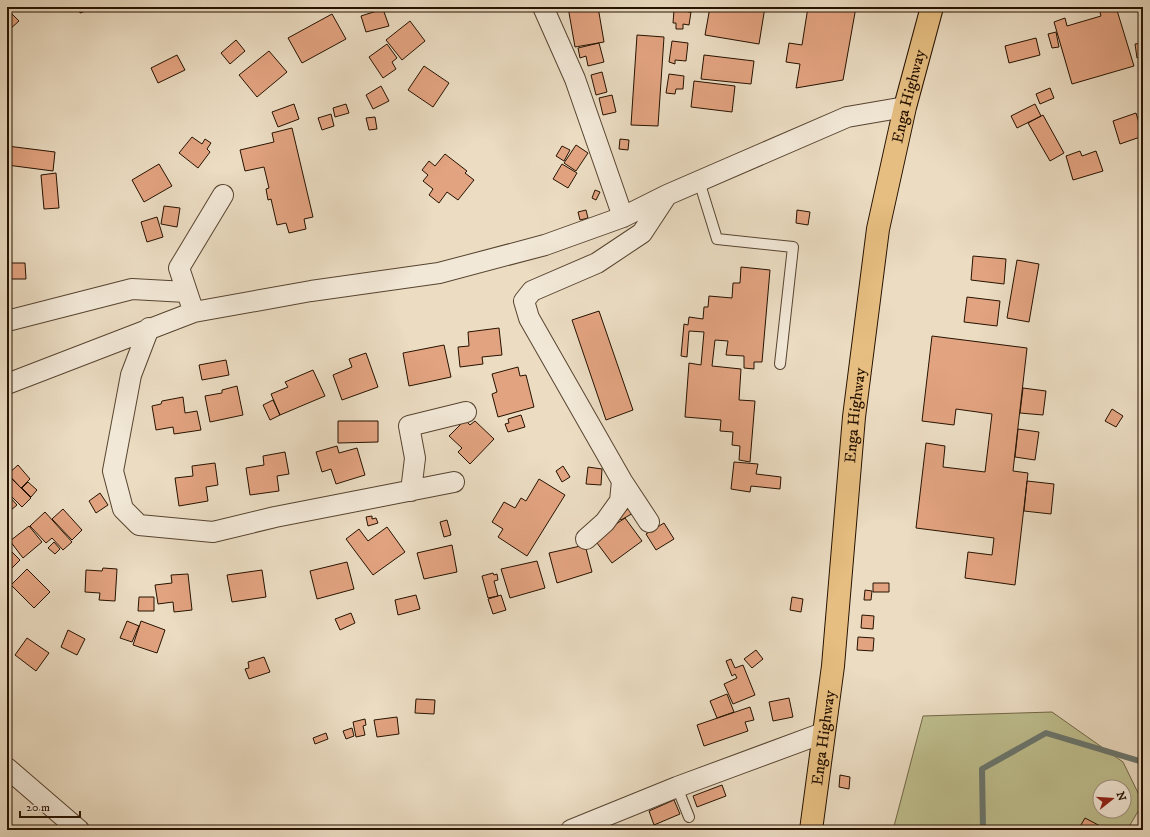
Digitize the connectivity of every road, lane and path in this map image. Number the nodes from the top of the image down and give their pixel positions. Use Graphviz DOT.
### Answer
graph roads {
  1 [pos="543,7"];
  2 [pos="932,7"];
  3 [pos="905,107"];
  4 [pos="698,181"];
  5 [pos="223,194"];
  6 [pos="667,195"];
  7 [pos="623,217"];
  8 [pos="186,292"];
  9 [pos="195,312"];
  10 [pos="7,321"];
  11 [pos="149,328"];
  12 [pos="780,364"];
  13 [pos="7,384"];
  14 [pos="466,412"];
  15 [pos="622,481"];
  16 [pos="454,482"];
  17 [pos="411,491"];
  18 [pos="649,522"];
  19 [pos="586,539"];
  20 [pos="823,733"];
  21 [pos="7,768"];
  22 [pos="677,787"];
  23 [pos="689,817"];
  24 [pos="79,830"];
  25 [pos="571,830"];
  26 [pos="811,830"];
  1 -- 7 [label="street"];
  2 -- 3 [label="main road, Enga Highway"];
  3 -- 4 [label="street"];
  3 -- 20 [label="main road, Enga Highway"];
  4 -- 6 [label="street"];
  4 -- 12 [label="lane"];
  5 -- 8 [label="street"];
  6 -- 7 [label="street"];
  6 -- 15 [label="street"];
  7 -- 9 [label="street"];
  8 -- 9 [label="street"];
  8 -- 10 [label="street"];
  9 -- 11 [label="street"];
  11 -- 13 [label="street"];
  11 -- 17 [label="street"];
  14 -- 17 [label="street"];
  15 -- 18 [label="street"];
  15 -- 19 [label="street"];
  16 -- 17 [label="street"];
  20 -- 22 [label="street"];
  20 -- 26 [label="main road, Enga Highway"];
  21 -- 24 [label="street"];
  22 -- 23 [label="lane"];
  22 -- 25 [label="street"];
}
